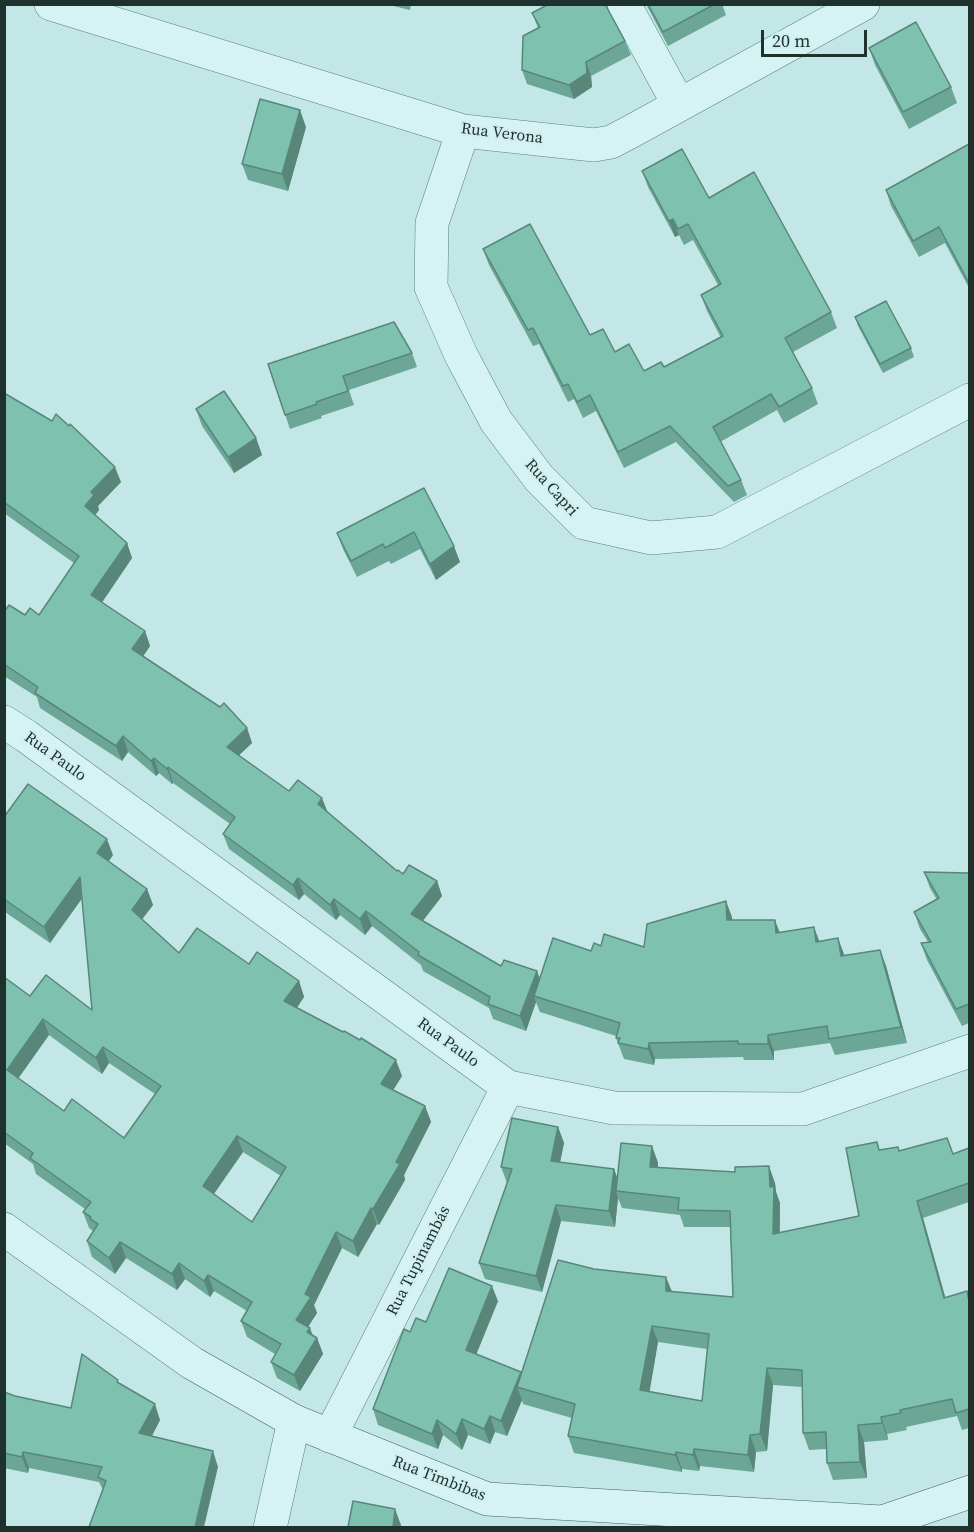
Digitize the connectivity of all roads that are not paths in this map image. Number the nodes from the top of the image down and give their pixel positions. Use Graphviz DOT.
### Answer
graph roads {
  1 [pos="51,4"];
  2 [pos="624,4"];
  3 [pos="863,4"];
  4 [pos="679,105"];
  5 [pos="463,131"];
  6 [pos="969,400"];
  7 [pos="4,722"];
  8 [pos="969,1051"];
  9 [pos="508,1087"];
  10 [pos="4,1229"];
  11 [pos="294,1421"];
  12 [pos="330,1436"];
  13 [pos="969,1492"];
  14 [pos="270,1527"];
  1 -- 5 [label="street, Rua Verona"];
  2 -- 4 [label="street"];
  3 -- 4 [label="street, Rua Verona"];
  4 -- 5 [label="street, Rua Verona"];
  5 -- 6 [label="street, Rua Capri"];
  7 -- 9 [label="street, Rua Paulo"];
  8 -- 9 [label="street, Rua Paulo"];
  9 -- 12 [label="street, Rua Tupinambás"];
  10 -- 11 [label="street, Rua Timbibas"];
  11 -- 12 [label="street, Rua Timbibas"];
  11 -- 14 [label="street"];
  12 -- 13 [label="street, Rua Timbibas"];
}
